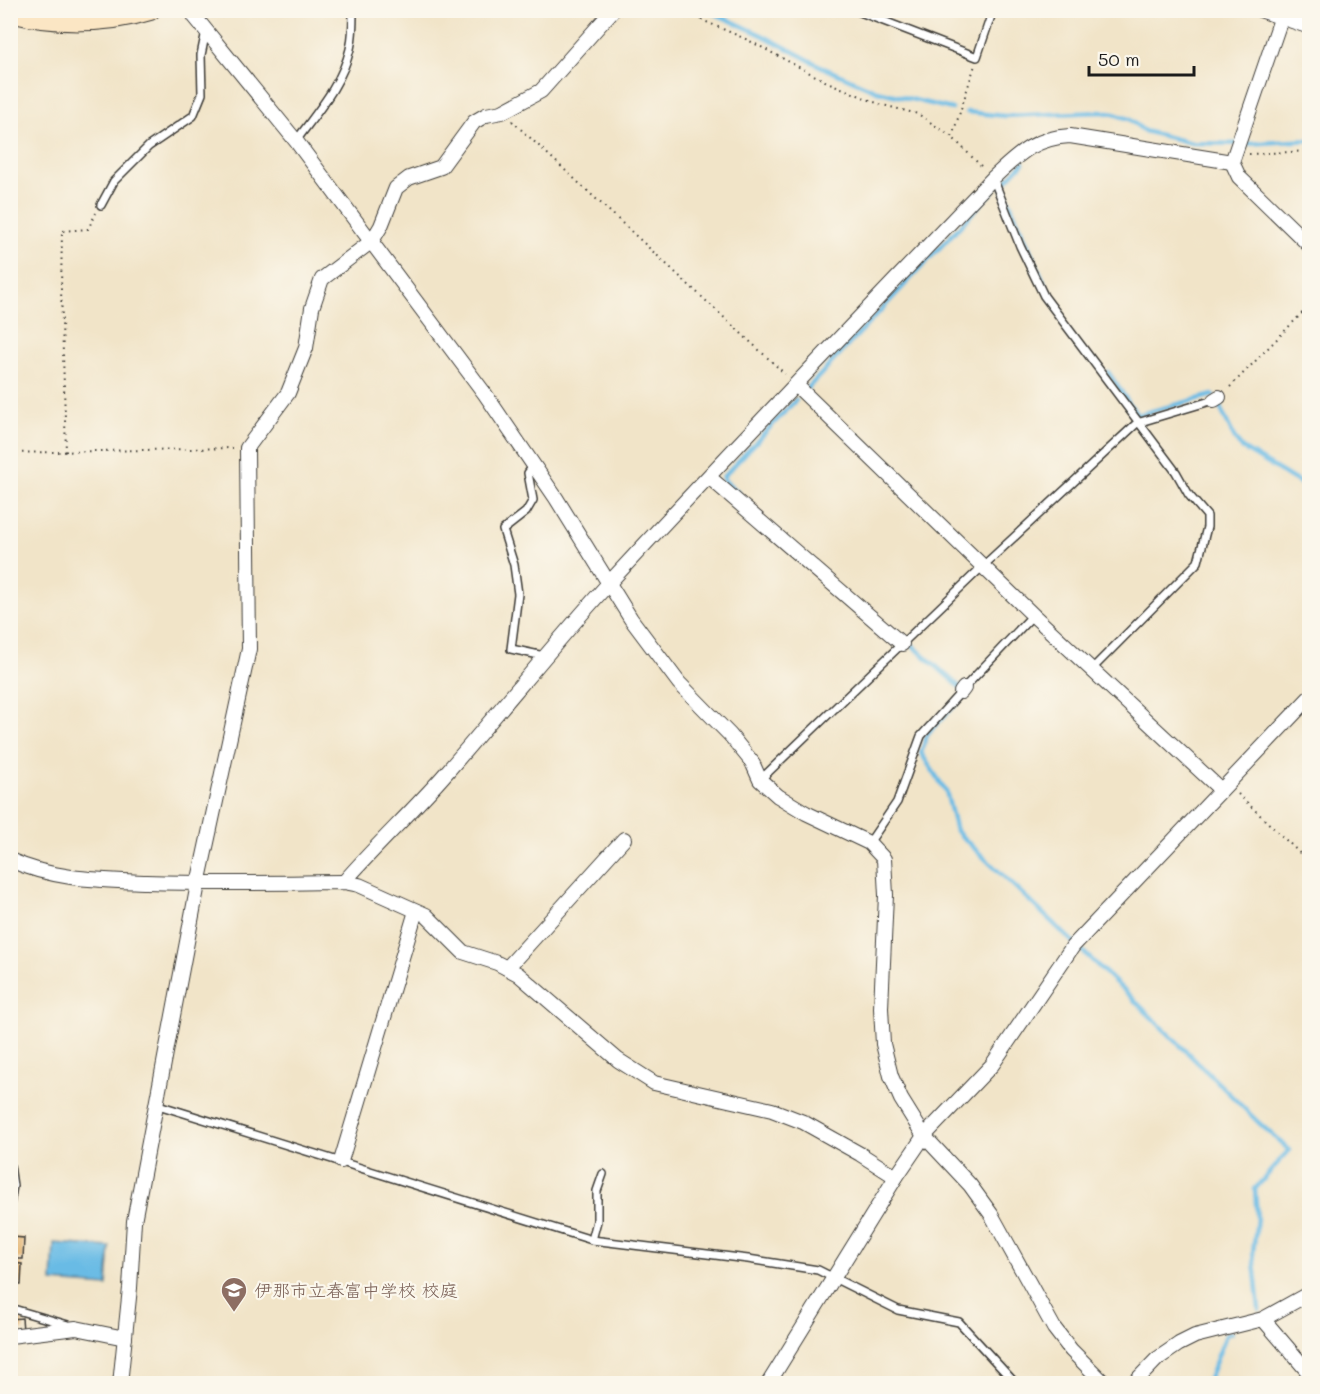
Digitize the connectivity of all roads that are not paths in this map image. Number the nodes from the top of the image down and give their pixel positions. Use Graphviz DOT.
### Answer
graph roads {
  1 [pos="150,10"];
  2 [pos="192,10"];
  3 [pos="613,10"];
  4 [pos="855,10"];
  5 [pos="993,10"];
  6 [pos="1260,10"];
  7 [pos="10,12"];
  8 [pos="354,12"];
  9 [pos="1283,14"];
  10 [pos="50,15"];
  11 [pos="1310,27"];
  12 [pos="206,31"];
  13 [pos="296,141"];
  14 [pos="1235,152"];
  15 [pos="993,178"];
  16 [pos="100,205"];
  17 [pos="372,241"];
  18 [pos="1310,246"];
  19 [pos="796,385"];
  20 [pos="1217,399"];
  21 [pos="1137,423"];
  22 [pos="534,465"];
  23 [pos="710,477"];
  24 [pos="983,566"];
  25 [pos="610,582"];
  26 [pos="1033,615"];
  27 [pos="902,644"];
  28 [pos="544,656"];
  29 [pos="1092,669"];
  30 [pos="1310,697"];
  31 [pos="760,780"];
  32 [pos="1224,787"];
  33 [pos="624,839"];
  34 [pos="869,843"];
  35 [pos="10,860"];
  36 [pos="344,882"];
  37 [pos="198,884"];
  38 [pos="416,910"];
  39 [pos="507,968"];
  40 [pos="155,1104"];
  41 [pos="924,1136"];
  42 [pos="341,1161"];
  43 [pos="10,1165"];
  44 [pos="603,1174"];
  45 [pos="896,1177"];
  46 [pos="10,1204"];
  47 [pos="592,1240"];
  48 [pos="834,1276"];
  49 [pos="1310,1293"];
  50 [pos="10,1308"];
  51 [pos="1263,1319"];
  52 [pos="76,1328"];
  53 [pos="10,1336"];
  54 [pos="125,1338"];
  55 [pos="1310,1374"];
  56 [pos="120,1383"];
  57 [pos="768,1383"];
  58 [pos="1016,1383"];
  59 [pos="1105,1383"];
  60 [pos="1133,1383"];
  1 -- 10 [label="main road"];
  2 -- 12 [label="street"];
  3 -- 17 [label="street"];
  4 -- 5 [label="lane"];
  6 -- 9 [label="street"];
  7 -- 10 [label="main road"];
  8 -- 13 [label="lane"];
  9 -- 11 [label="street"];
  9 -- 14 [label="street"];
  12 -- 13 [label="street"];
  12 -- 16 [label="lane"];
  13 -- 17 [label="street"];
  14 -- 15 [label="street"];
  14 -- 18 [label="street"];
  15 -- 19 [label="street"];
  15 -- 21 [label="lane"];
  17 -- 22 [label="street"];
  17 -- 37 [label="street"];
  19 -- 23 [label="street"];
  19 -- 24 [label="street"];
  20 -- 21 [label="lane"];
  21 -- 24 [label="lane"];
  21 -- 29 [label="lane"];
  22 -- 25 [label="street"];
  22 -- 28 [label="lane"];
  23 -- 25 [label="street"];
  23 -- 27 [label="street"];
  24 -- 26 [label="street"];
  24 -- 27 [label="lane"];
  25 -- 28 [label="street"];
  25 -- 31 [label="street"];
  26 -- 29 [label="street"];
  26 -- 34 [label="lane"];
  27 -- 31 [label="lane"];
  28 -- 36 [label="street"];
  29 -- 32 [label="street"];
  30 -- 32 [label="street"];
  31 -- 34 [label="street"];
  32 -- 41 [label="street"];
  33 -- 39 [label="street"];
  34 -- 41 [label="street"];
  35 -- 37 [label="street"];
  36 -- 37 [label="street"];
  36 -- 38 [label="street"];
  37 -- 40 [label="street"];
  38 -- 39 [label="street"];
  38 -- 42 [label="street"];
  39 -- 45 [label="street"];
  40 -- 42 [label="lane"];
  40 -- 54 [label="street"];
  41 -- 45 [label="street"];
  41 -- 59 [label="street"];
  42 -- 47 [label="lane"];
  43 -- 46 [label="lane"];
  44 -- 47 [label="lane"];
  45 -- 48 [label="street"];
  47 -- 48 [label="lane"];
  48 -- 57 [label="street"];
  48 -- 58 [label="lane"];
  49 -- 51 [label="street"];
  50 -- 52 [label="lane"];
  51 -- 55 [label="street"];
  51 -- 60 [label="street"];
  52 -- 53 [label="street"];
  52 -- 54 [label="street"];
  54 -- 56 [label="street"];
}
